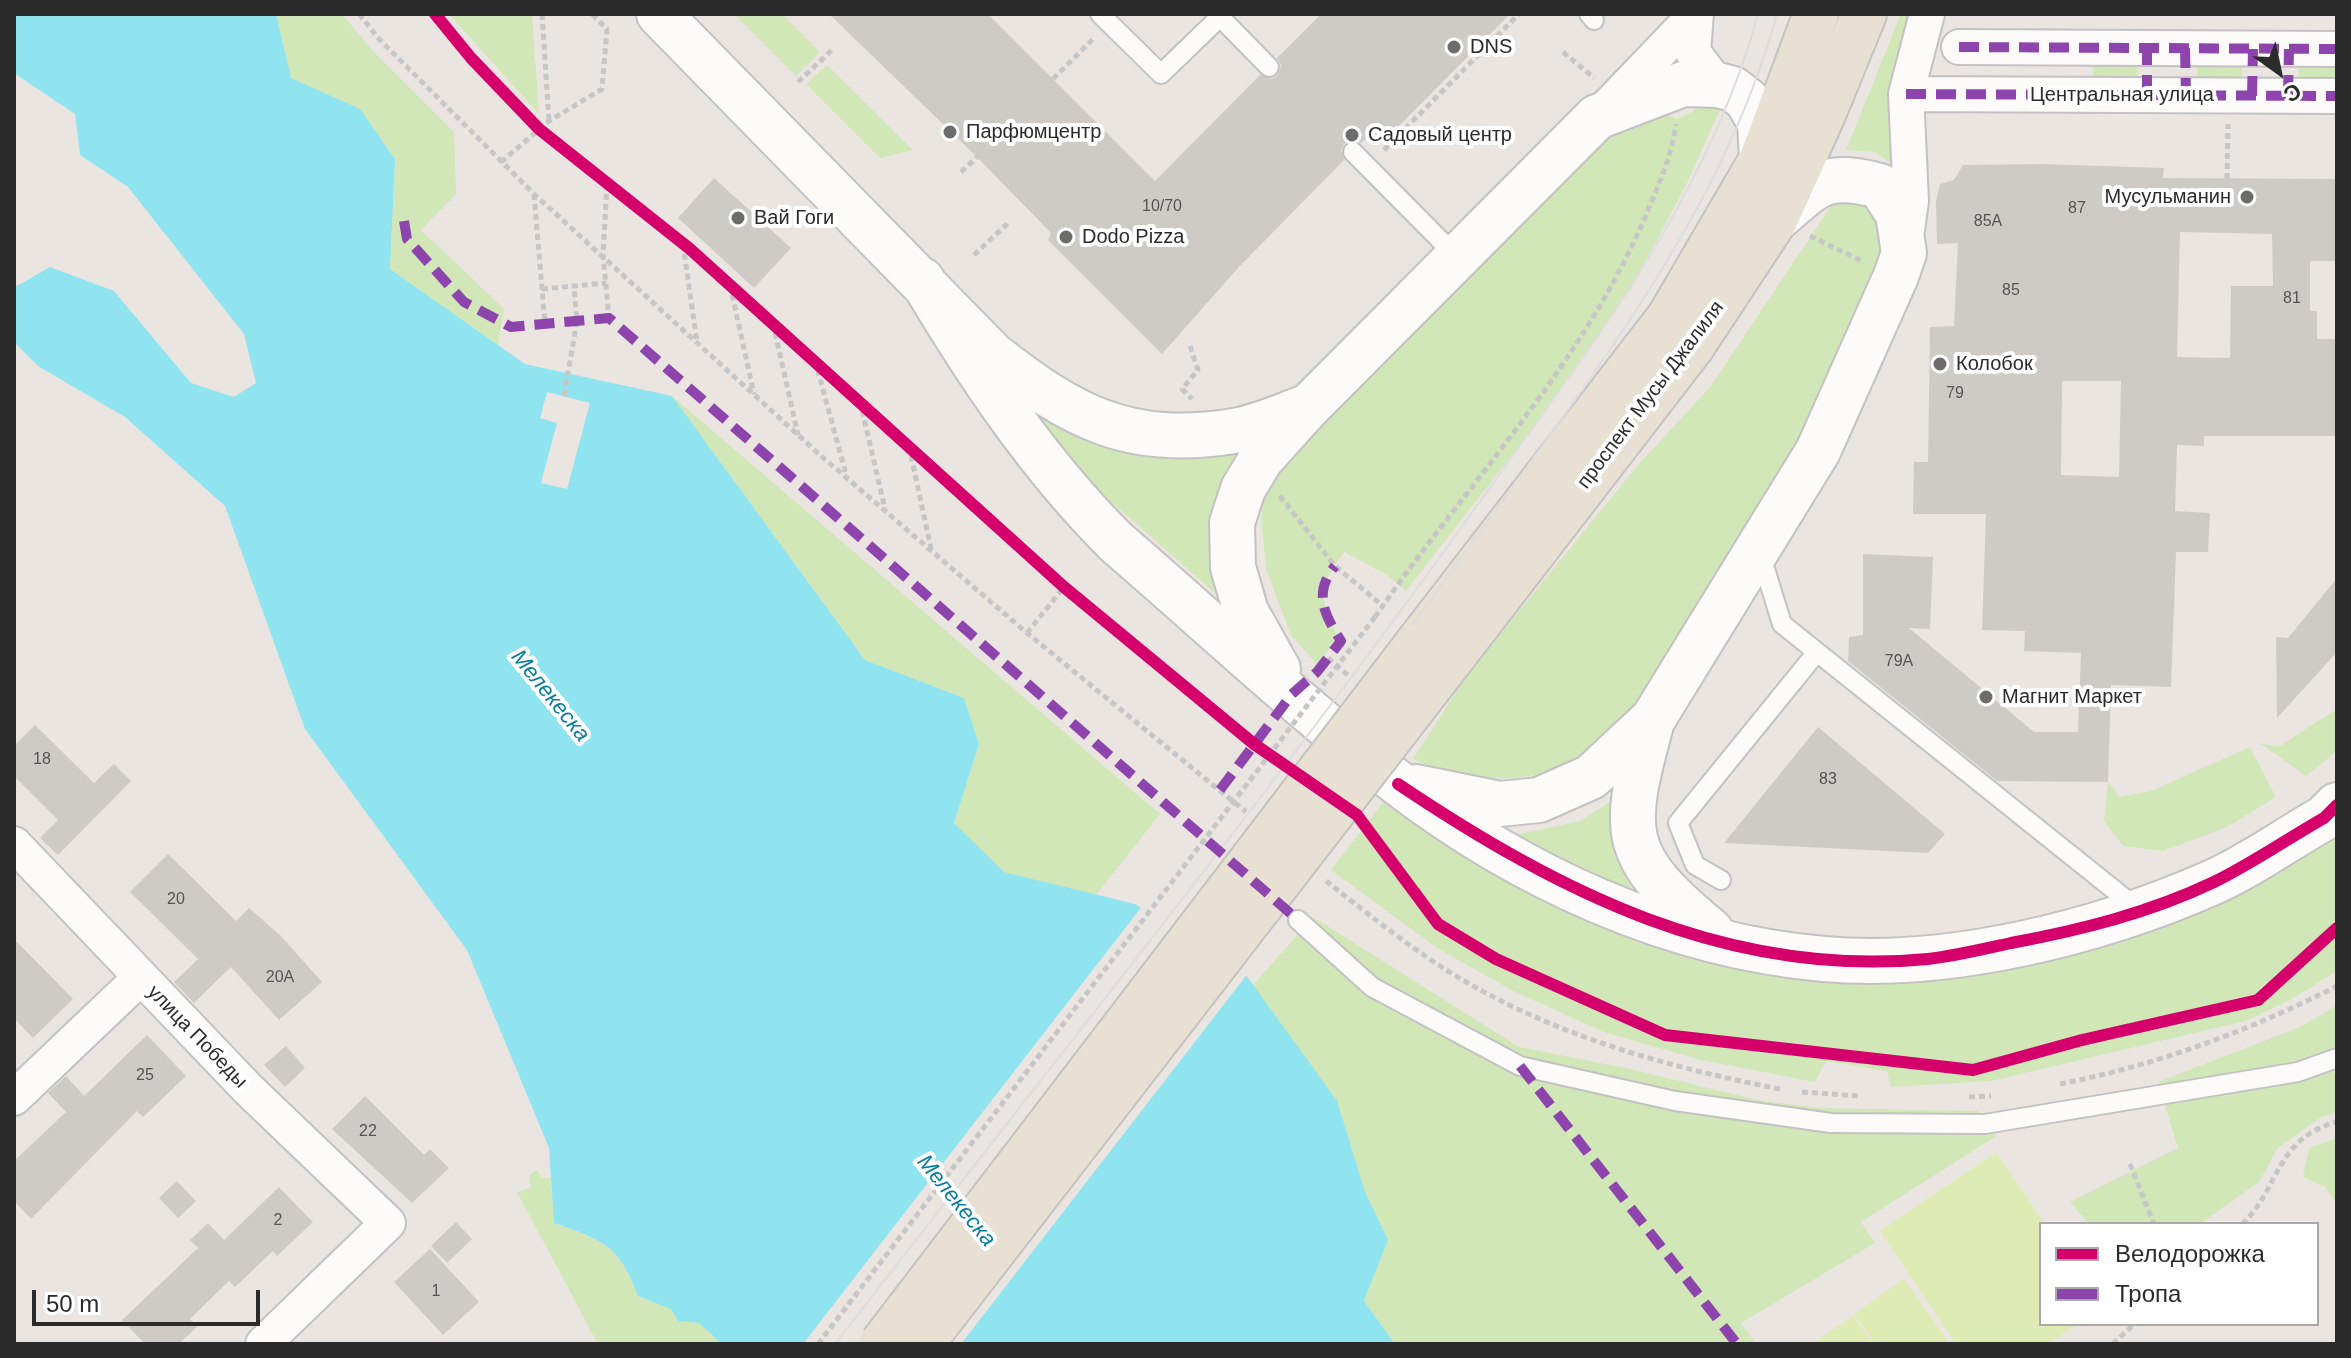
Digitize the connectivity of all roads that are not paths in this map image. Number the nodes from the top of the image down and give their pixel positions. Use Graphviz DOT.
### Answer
graph roads {
  1 [pos="659,14"];
  2 [pos="1696,14"];
  3 [pos="1816,14"];
  4 [pos="1864,14"];
  5 [pos="1878,14"];
  6 [pos="1927,14"];
  7 [pos="1221,16"];
  8 [pos="1105,18"];
  9 [pos="1959,47"];
  10 [pos="2147,48"];
  11 [pos="2185,48"];
  12 [pos="2253,49"];
  13 [pos="2289,49"];
  14 [pos="2337,49"];
  15 [pos="1269,67"];
  16 [pos="1718,85"];
  17 [pos="1906,94"];
  18 [pos="2147,95"];
  19 [pos="2186,95"];
  20 [pos="2288,95"];
  21 [pos="2240,96"];
  22 [pos="2337,96"];
  23 [pos="1612,107"];
  24 [pos="1824,112"];
  25 [pos="1353,152"];
  26 [pos="1762,159"];
  27 [pos="1775,220"];
  28 [pos="1904,253"];
  29 [pos="1458,258"];
  30 [pos="922,280"];
  31 [pos="1307,408"];
  32 [pos="1759,551"];
  33 [pos="1817,652"];
  34 [pos="1429,658"];
  35 [pos="1292,694"];
  36 [pos="1653,719"];
  37 [pos="1398,784"];
  38 [pos="2337,805"];
  39 [pos="14,844"];
  40 [pos="1721,880"];
  41 [pos="2140,911"];
  42 [pos="1298,920"];
  43 [pos="1726,943"];
  44 [pos="140,978"];
  45 [pos="2337,1058"];
  46 [pos="14,1098"];
  47 [pos="263,1344"];
  48 [pos="882,1344"];
  49 [pos="921,1344"];
  1 -- 30 [label="main road"];
  2 -- 16 [label="street"];
  2 -- 23 [label="street"];
  3 -- 26 [label="main road, проспект Мусы Джалиля"];
  4 -- 24 [label="main road, проспект Мусы Джалиля"];
  5 -- 24 [label="street"];
  6 -- 17 [label="street"];
  7 -- 8 [label="lane"];
  7 -- 15 [label="lane"];
  9 -- 10 [label="street"];
  10 -- 11 [label="street"];
  10 -- 18 [label="street"];
  11 -- 12 [label="street"];
  11 -- 19 [label="street"];
  12 -- 13 [label="street"];
  12 -- 21 [label="street"];
  13 -- 14 [label="street"];
  13 -- 20 [label="street"];
  16 -- 23 [label="main road"];
  16 -- 26 [label="main road"];
  17 -- 18 [label="street, Центральная улица"];
  17 -- 28 [label="street"];
  18 -- 19 [label="street, Центральная улица"];
  19 -- 21 [label="street, Центральная улица"];
  20 -- 21 [label="street, Центральная улица"];
  20 -- 22 [label="street, Центральная улица"];
  23 -- 29 [label="main road"];
  24 -- 27 [label="main road, проспект Мусы Джалиля"];
  25 -- 29 [label="lane"];
  26 -- 34 [label="main road, проспект Мусы Джалиля"];
  27 -- 28 [label="main road"];
  27 -- 34 [label="main road, проспект Мусы Джалиля"];
  28 -- 32 [label="main road"];
  29 -- 31 [label="main road"];
  30 -- 31 [label="main road"];
  30 -- 35 [label="main road"];
  31 -- 35 [label="main road"];
  32 -- 33 [label="lane"];
  32 -- 36 [label="main road"];
  33 -- 40 [label="lane"];
  33 -- 41 [label="lane"];
  34 -- 48 [label="main road, bridge"];
  34 -- 49 [label="main road, bridge"];
  35 -- 37 [label="main road"];
  36 -- 37 [label="main road"];
  36 -- 43 [label="main road"];
  37 -- 43 [label="main road"];
  38 -- 41 [label="main road"];
  39 -- 44 [label="street, улица Победы"];
  41 -- 43 [label="main road"];
  42 -- 45 [label="lane"];
  44 -- 46 [label="street"];
  44 -- 47 [label="street, улица Победы"];
}
